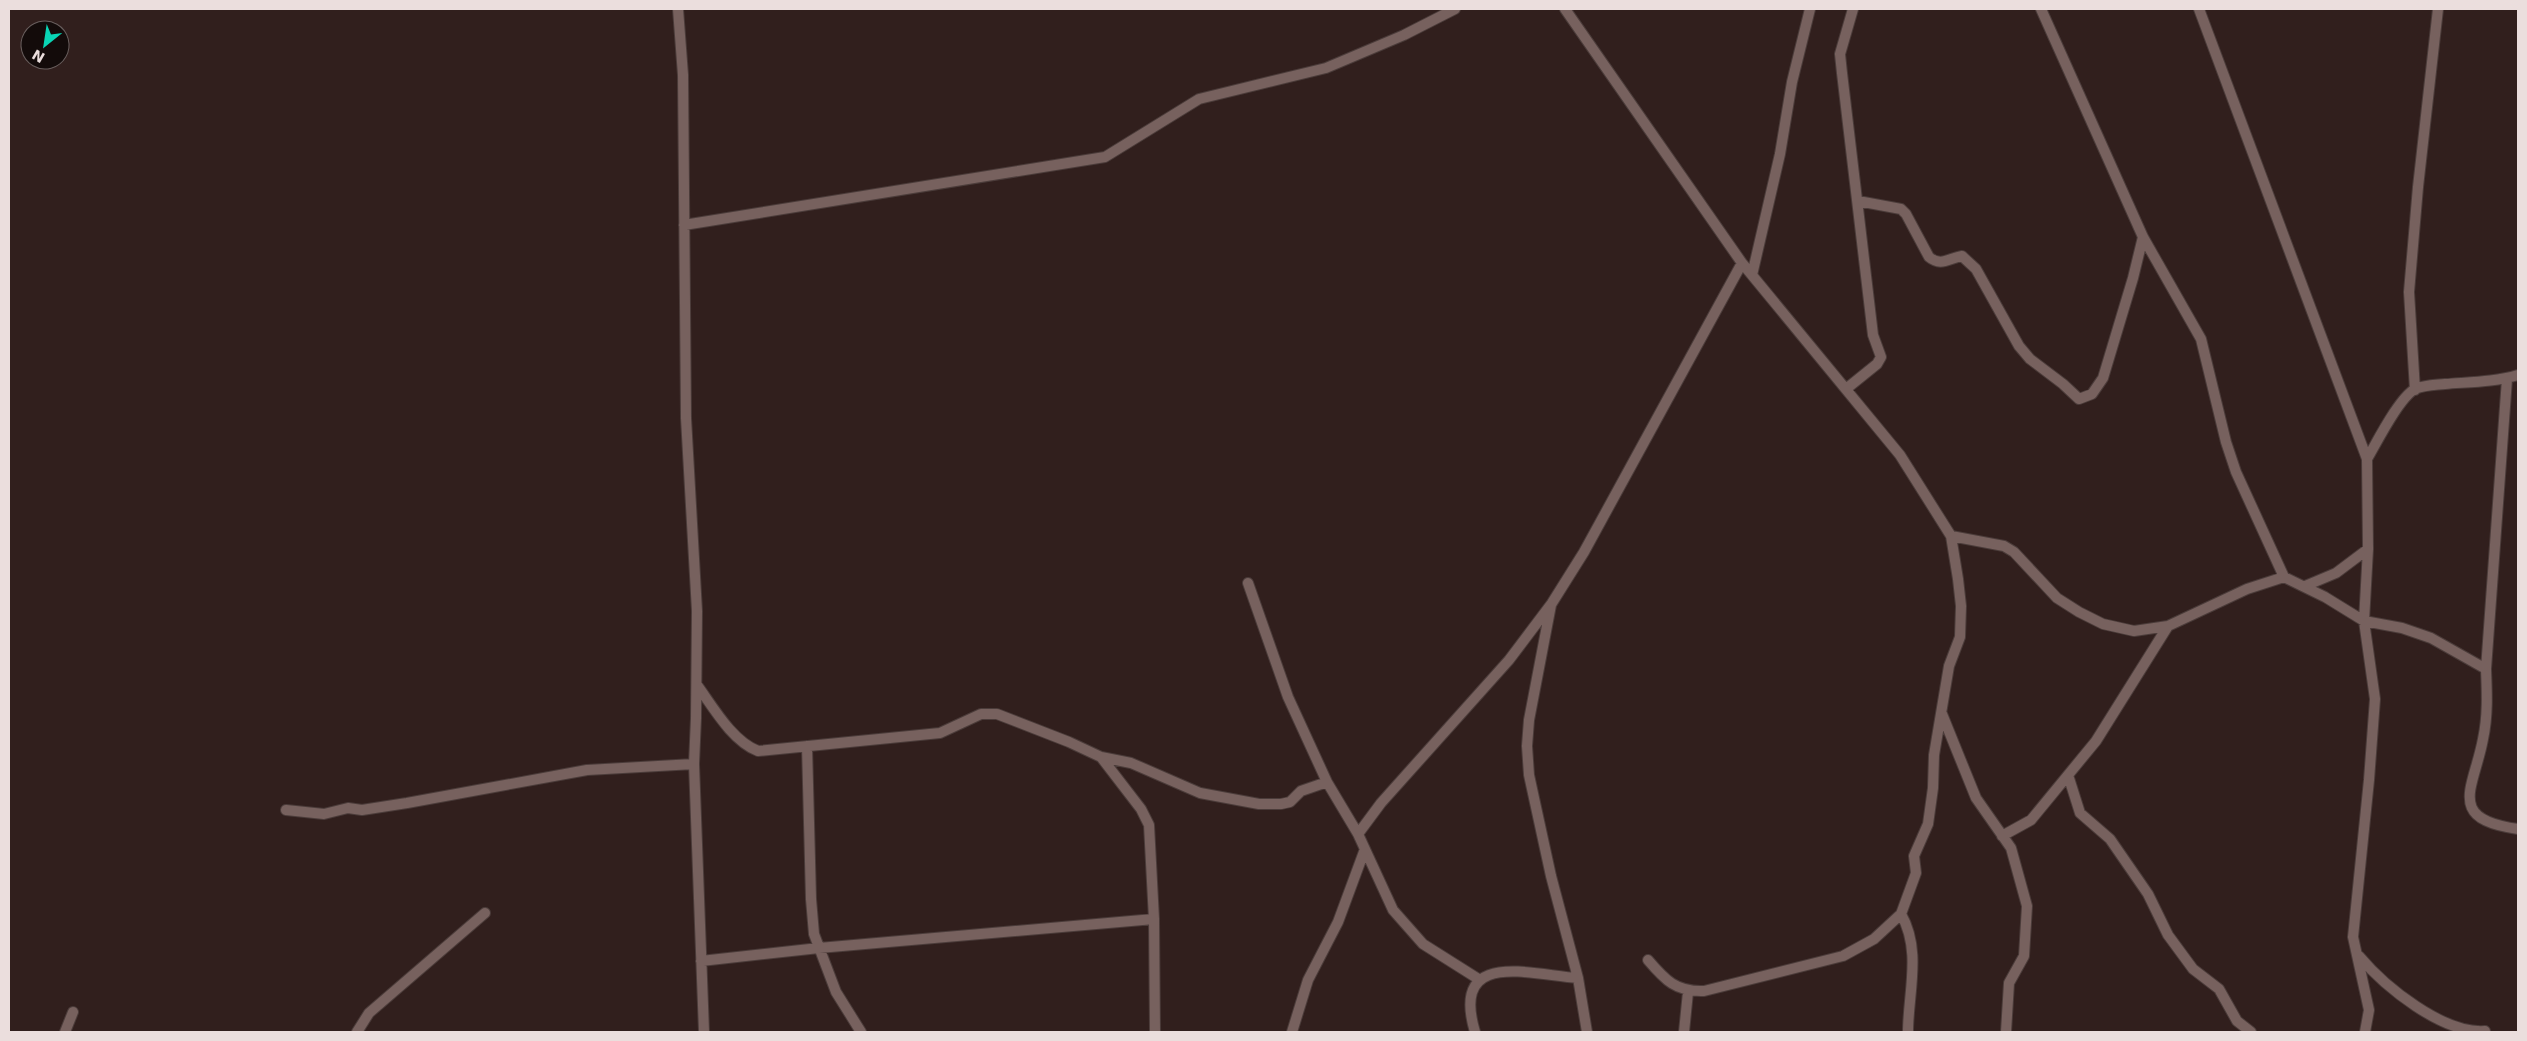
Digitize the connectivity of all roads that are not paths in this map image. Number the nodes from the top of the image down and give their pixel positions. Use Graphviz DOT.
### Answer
graph roads {
  1 [pos="678,9"];
  2 [pos="1455,9"];
  3 [pos="1565,9"];
  4 [pos="1810,9"];
  5 [pos="1853,9"];
  6 [pos="2041,9"];
  7 [pos="2199,9"];
  8 [pos="2438,9"];
  9 [pos="1858,201"];
  10 [pos="684,225"];
  11 [pos="2143,237"];
  12 [pos="1742,263"];
  13 [pos="1752,275"];
  14 [pos="2518,375"];
  15 [pos="2508,379"];
  16 [pos="1846,389"];
  17 [pos="2415,390"];
  18 [pos="2367,459"];
  19 [pos="1950,536"];
  20 [pos="2368,549"];
  21 [pos="2284,577"];
  22 [pos="1248,583"];
  23 [pos="2305,586"];
  24 [pos="1552,603"];
  25 [pos="2364,621"];
  26 [pos="2168,626"];
  27 [pos="2486,669"];
  28 [pos="697,685"];
  29 [pos="1942,714"];
  30 [pos="808,746"];
  31 [pos="1101,757"];
  32 [pos="694,764"];
  33 [pos="2068,775"];
  34 [pos="1327,782"];
  35 [pos="286,810"];
  36 [pos="2518,829"];
  37 [pos="1358,834"];
  38 [pos="2002,836"];
  39 [pos="1365,849"];
  40 [pos="485,913"];
  41 [pos="1901,914"];
  42 [pos="1154,918"];
  43 [pos="820,948"];
  44 [pos="2357,954"];
  45 [pos="1648,960"];
  46 [pos="701,961"];
  47 [pos="1578,978"];
  48 [pos="1480,980"];
  49 [pos="1688,992"];
  50 [pos="73,1012"];
  51 [pos="2485,1031"];
  52 [pos="65,1032"];
  53 [pos="357,1032"];
  54 [pos="704,1032"];
  55 [pos="862,1032"];
  56 [pos="1155,1032"];
  57 [pos="1292,1032"];
  58 [pos="1475,1032"];
  59 [pos="1587,1032"];
  60 [pos="1684,1032"];
  61 [pos="1908,1032"];
  62 [pos="2006,1032"];
  63 [pos="2251,1032"];
  64 [pos="2365,1032"];
  1 -- 10 [label="street"];
  2 -- 10 [label="street"];
  3 -- 12 [label="street"];
  4 -- 13 [label="street"];
  5 -- 9 [label="street"];
  6 -- 11 [label="street"];
  7 -- 18 [label="street"];
  8 -- 17 [label="street"];
  9 -- 11 [label="street"];
  9 -- 16 [label="street"];
  10 -- 28 [label="street"];
  11 -- 21 [label="street"];
  12 -- 13 [label="street"];
  12 -- 24 [label="street"];
  13 -- 16 [label="street"];
  14 -- 15 [label="street"];
  15 -- 17 [label="street"];
  15 -- 27 [label="street"];
  16 -- 19 [label="street"];
  17 -- 18 [label="street"];
  18 -- 20 [label="street"];
  19 -- 26 [label="street"];
  19 -- 29 [label="street"];
  20 -- 23 [label="street"];
  20 -- 25 [label="street"];
  21 -- 23 [label="street"];
  21 -- 26 [label="street"];
  22 -- 34 [label="street"];
  23 -- 25 [label="street"];
  24 -- 37 [label="street"];
  24 -- 47 [label="street"];
  25 -- 27 [label="street"];
  25 -- 44 [label="street"];
  26 -- 33 [label="street"];
  27 -- 36 [label="street"];
  28 -- 30 [label="street"];
  28 -- 32 [label="street"];
  29 -- 38 [label="street"];
  29 -- 41 [label="street"];
  30 -- 31 [label="street"];
  30 -- 43 [label="street"];
  31 -- 34 [label="street"];
  31 -- 42 [label="street"];
  32 -- 35 [label="street"];
  32 -- 46 [label="street"];
  33 -- 38 [label="street"];
  33 -- 63 [label="street"];
  34 -- 37 [label="street"];
  37 -- 39 [label="street"];
  38 -- 62 [label="street"];
  39 -- 48 [label="street"];
  39 -- 57 [label="street"];
  40 -- 53 [label="street"];
  41 -- 49 [label="street"];
  41 -- 61 [label="street"];
  42 -- 43 [label="street"];
  42 -- 56 [label="street"];
  43 -- 46 [label="street"];
  43 -- 55 [label="street"];
  44 -- 51 [label="street"];
  44 -- 64 [label="street"];
  45 -- 49 [label="street"];
  46 -- 54 [label="street"];
  47 -- 48 [label="street"];
  47 -- 59 [label="street"];
  48 -- 58 [label="street"];
  49 -- 60 [label="street"];
  50 -- 52 [label="street"];
}
